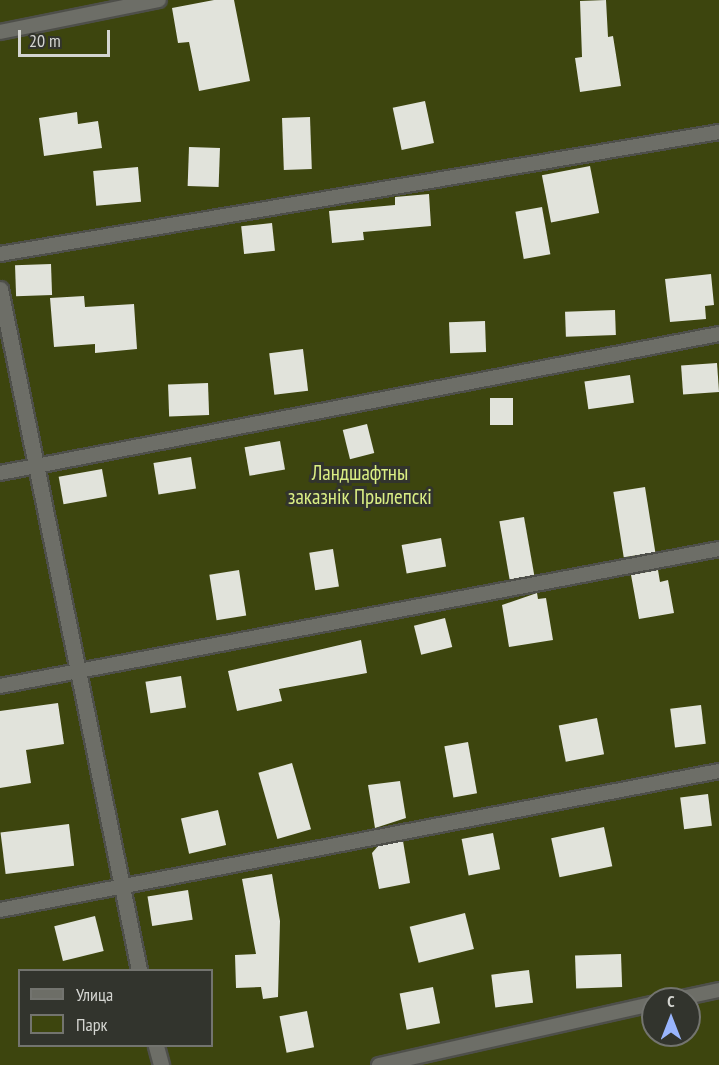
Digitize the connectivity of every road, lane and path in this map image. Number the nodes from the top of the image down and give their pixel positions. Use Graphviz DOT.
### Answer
graph roads {
  1 [pos="159,0"];
  2 [pos="0,32"];
  3 [pos="719,132"];
  4 [pos="0,254"];
  5 [pos="0,289"];
  6 [pos="719,334"];
  7 [pos="37,466"];
  8 [pos="0,473"];
  9 [pos="719,549"];
  10 [pos="79,669"];
  11 [pos="0,686"];
  12 [pos="719,771"];
  13 [pos="119,885"];
  14 [pos="0,910"];
  15 [pos="139,969"];
  16 [pos="719,990"];
  17 [pos="701,994"];
  18 [pos="641,1007"];
  19 [pos="156,1047"];
  20 [pos="161,1065"];
  21 [pos="379,1065"];
  1 -- 2 [label="lane"];
  3 -- 4 [label="lane"];
  5 -- 7 [label="street"];
  6 -- 7 [label="lane"];
  7 -- 8 [label="lane"];
  7 -- 10 [label="street"];
  9 -- 10 [label="lane"];
  10 -- 11 [label="lane"];
  10 -- 13 [label="street"];
  12 -- 13 [label="lane"];
  13 -- 14 [label="lane"];
  13 -- 15 [label="street"];
  16 -- 17 [label="lane"];
  18 -- 21 [label="lane"];
  19 -- 20 [label="street"];
}
